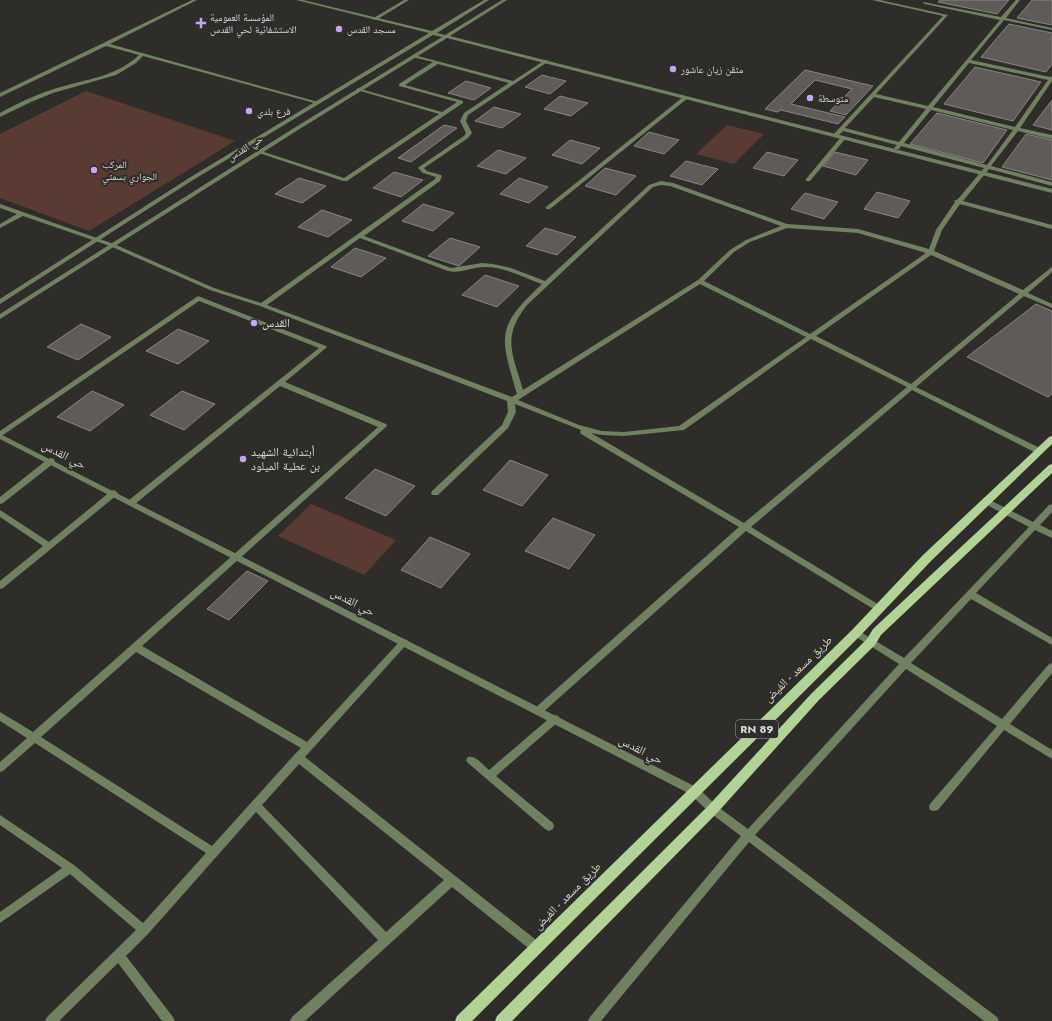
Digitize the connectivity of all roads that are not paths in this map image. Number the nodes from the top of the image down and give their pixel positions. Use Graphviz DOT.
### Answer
graph roads {
  1 [pos="195,0"];
  2 [pos="298,0"];
  3 [pos="407,0"];
  4 [pos="486,0"];
  5 [pos="505,0"];
  6 [pos="874,0"];
  7 [pos="1018,0"];
  8 [pos="926,2"];
  9 [pos="919,9"];
  10 [pos="374,19"];
  11 [pos="1002,19"];
  12 [pos="1052,29"];
  13 [pos="432,33"];
  14 [pos="445,36"];
  15 [pos="106,44"];
  16 [pos="142,54"];
  17 [pos="414,56"];
  18 [pos="546,61"];
  19 [pos="968,61"];
  20 [pos="437,62"];
  21 [pos="1052,79"];
  22 [pos="514,83"];
  23 [pos="359,90"];
  24 [pos="0,95"];
  25 [pos="873,95"];
  26 [pos="685,98"];
  27 [pos="316,103"];
  28 [pos="929,108"];
  29 [pos="443,114"];
  30 [pos="0,115"];
  31 [pos="842,129"];
  32 [pos="1016,129"];
  33 [pos="835,136"];
  34 [pos="1052,137"];
  35 [pos="843,138"];
  36 [pos="899,145"];
  37 [pos="894,151"];
  38 [pos="259,152"];
  39 [pos="986,170"];
  40 [pos="808,180"];
  41 [pos="1052,184"];
  42 [pos="1052,191"];
  43 [pos="957,201"];
  44 [pos="0,206"];
  45 [pos="548,208"];
  46 [pos="22,214"];
  47 [pos="0,226"];
  48 [pos="786,226"];
  49 [pos="1052,227"];
  50 [pos="359,236"];
  51 [pos="98,240"];
  52 [pos="112,245"];
  53 [pos="931,252"];
  54 [pos="1052,269"];
  55 [pos="700,281"];
  56 [pos="547,284"];
  57 [pos="212,289"];
  58 [pos="1022,294"];
  59 [pos="198,298"];
  60 [pos="0,302"];
  61 [pos="262,305"];
  62 [pos="1052,306"];
  63 [pos="0,317"];
  64 [pos="810,337"];
  65 [pos="280,383"];
  66 [pos="911,387"];
  67 [pos="521,394"];
  68 [pos="511,401"];
  69 [pos="576,427"];
  70 [pos="0,436"];
  71 [pos="1052,439"];
  72 [pos="1039,451"];
  73 [pos="51,461"];
  74 [pos="1052,467"];
  75 [pos="114,493"];
  76 [pos="434,493"];
  77 [pos="0,501"];
  78 [pos="986,501"];
  79 [pos="132,502"];
  80 [pos="1052,507"];
  81 [pos="1004,511"];
  82 [pos="0,513"];
  83 [pos="1034,526"];
  84 [pos="745,527"];
  85 [pos="1052,535"];
  86 [pos="49,546"];
  87 [pos="237,556"];
  88 [pos="0,586"];
  89 [pos="970,594"];
  90 [pos="878,608"];
  91 [pos="856,633"];
  92 [pos="404,642"];
  93 [pos="871,642"];
  94 [pos="1052,642"];
  95 [pos="136,647"];
  96 [pos="905,664"];
  97 [pos="1052,667"];
  98 [pos="538,711"];
  99 [pos="0,716"];
  100 [pos="555,719"];
  101 [pos="1004,725"];
  102 [pos="34,738"];
  103 [pos="308,747"];
  104 [pos="1052,755"];
  105 [pos="298,757"];
  106 [pos="471,760"];
  107 [pos="0,768"];
  108 [pos="489,776"];
  109 [pos="694,790"];
  110 [pos="255,805"];
  111 [pos="934,807"];
  112 [pos="712,809"];
  113 [pos="0,819"];
  114 [pos="548,826"];
  115 [pos="748,836"];
  116 [pos="212,852"];
  117 [pos="70,868"];
  118 [pos="452,880"];
  119 [pos="0,918"];
  120 [pos="144,930"];
  121 [pos="386,940"];
  122 [pos="536,947"];
  123 [pos="119,956"];
  124 [pos="52,1021"];
  125 [pos="169,1021"];
  126 [pos="296,1021"];
  127 [pos="462,1021"];
  128 [pos="502,1021"];
  129 [pos="594,1021"];
  130 [pos="992,1021"];
  1 -- 15 [label="street"];
  2 -- 10 [label="street"];
  3 -- 10 [label="street"];
  4 -- 13 [label="street"];
  5 -- 14 [label="street, حي القدس"];
  6 -- 9 [label="street"];
  7 -- 11 [label="street"];
  8 -- 9 [label="street"];
  8 -- 11 [label="street"];
  9 -- 25 [label="street"];
  10 -- 13 [label="street"];
  11 -- 12 [label="street"];
  11 -- 19 [label="street"];
  13 -- 14 [label="street"];
  13 -- 27 [label="street"];
  14 -- 17 [label="street, حي القدس"];
  14 -- 18 [label="street"];
  15 -- 16 [label="street"];
  15 -- 24 [label="street"];
  16 -- 27 [label="street"];
  16 -- 30 [label="street"];
  17 -- 20 [label="street"];
  17 -- 23 [label="street, حي القدس"];
  18 -- 22 [label="street"];
  18 -- 26 [label="street"];
  19 -- 21 [label="street"];
  19 -- 28 [label="street"];
  20 -- 22 [label="street"];
  20 -- 29 [label="street"];
  21 -- 32 [label="street"];
  22 -- 50 [label="street"];
  23 -- 29 [label="street"];
  23 -- 38 [label="street, حي القدس"];
  25 -- 28 [label="street"];
  25 -- 31 [label="street"];
  26 -- 33 [label="street"];
  26 -- 45 [label="street"];
  27 -- 51 [label="street"];
  28 -- 32 [label="street"];
  28 -- 36 [label="street"];
  29 -- 38 [label="street"];
  31 -- 33 [label="street"];
  31 -- 36 [label="street"];
  32 -- 34 [label="street"];
  32 -- 39 [label="street"];
  33 -- 35 [label="street"];
  35 -- 37 [label="street"];
  35 -- 40 [label="street"];
  36 -- 37 [label="street"];
  36 -- 39 [label="street"];
  37 -- 39 [label="street"];
  38 -- 52 [label="street, حي القدس"];
  39 -- 41 [label="street"];
  39 -- 42 [label="street"];
  39 -- 43 [label="street"];
  43 -- 49 [label="street"];
  43 -- 53 [label="street"];
  44 -- 46 [label="street"];
  46 -- 47 [label="street"];
  46 -- 51 [label="street"];
  48 -- 53 [label="street"];
  48 -- 55 [label="street"];
  48 -- 56 [label="street"];
  50 -- 56 [label="street"];
  50 -- 61 [label="street"];
  51 -- 52 [label="street"];
  51 -- 60 [label="street"];
  52 -- 57 [label="street"];
  52 -- 63 [label="street, حي القدس"];
  53 -- 58 [label="street"];
  53 -- 64 [label="street"];
  54 -- 58 [label="street"];
  55 -- 64 [label="street"];
  55 -- 67 [label="street"];
  56 -- 67 [label="street"];
  57 -- 59 [label="street"];
  57 -- 61 [label="street"];
  58 -- 62 [label="street"];
  58 -- 66 [label="street"];
  59 -- 65 [label="street"];
  59 -- 70 [label="street"];
  61 -- 68 [label="street"];
  64 -- 66 [label="street"];
  64 -- 69 [label="street"];
  65 -- 79 [label="street"];
  65 -- 87 [label="street"];
  66 -- 72 [label="street"];
  66 -- 84 [label="street"];
  67 -- 68 [label="street"];
  68 -- 69 [label="street"];
  68 -- 76 [label="street"];
  69 -- 84 [label="street"];
  70 -- 73 [label="street, حي القدس"];
  71 -- 72 [label="main road, طريق مسعد - الفيض / RN 89"];
  72 -- 78 [label="main road, طريق مسعد - الفيض / RN 89"];
  73 -- 75 [label="street, حي القدس"];
  73 -- 77 [label="street"];
  74 -- 81 [label="main road, RN 89"];
  75 -- 79 [label="street, حي القدس"];
  75 -- 86 [label="street"];
  78 -- 81 [label="street"];
  78 -- 90 [label="main road, طريق مسعد - الفيض / RN 89"];
  79 -- 87 [label="street, حي القدس"];
  80 -- 83 [label="street"];
  81 -- 83 [label="street"];
  81 -- 93 [label="main road, RN 89"];
  82 -- 86 [label="street"];
  83 -- 85 [label="street"];
  83 -- 89 [label="street"];
  84 -- 90 [label="street"];
  84 -- 98 [label="street"];
  86 -- 88 [label="street"];
  87 -- 92 [label="street, حي القدس"];
  87 -- 95 [label="street"];
  89 -- 94 [label="street"];
  89 -- 96 [label="street"];
  90 -- 91 [label="main road, طريق مسعد - الفيض / RN 89"];
  91 -- 93 [label="street"];
  91 -- 109 [label="main road, طريق مسعد - الفيض / RN 89"];
  92 -- 98 [label="street, حي القدس"];
  92 -- 103 [label="street"];
  93 -- 96 [label="street"];
  93 -- 112 [label="main road, RN 89"];
  95 -- 102 [label="street"];
  95 -- 103 [label="street"];
  96 -- 101 [label="street"];
  96 -- 115 [label="street"];
  97 -- 101 [label="street"];
  98 -- 100 [label="street, حي القدس"];
  99 -- 102 [label="street"];
  100 -- 108 [label="street"];
  100 -- 109 [label="street, حي القدس"];
  101 -- 104 [label="street"];
  101 -- 111 [label="street"];
  102 -- 107 [label="street"];
  102 -- 116 [label="street"];
  103 -- 105 [label="street"];
  105 -- 110 [label="street"];
  105 -- 118 [label="street"];
  106 -- 108 [label="street"];
  108 -- 114 [label="street"];
  109 -- 112 [label="street, حي القدس"];
  109 -- 122 [label="main road, طريق مسعد - الفيض / RN 89"];
  110 -- 116 [label="street"];
  110 -- 121 [label="street"];
  112 -- 115 [label="street, حي القدس"];
  112 -- 128 [label="main road, RN 89"];
  113 -- 117 [label="street"];
  115 -- 129 [label="street"];
  115 -- 130 [label="street, حي القدس"];
  116 -- 120 [label="street"];
  117 -- 119 [label="street"];
  117 -- 120 [label="street"];
  118 -- 121 [label="street"];
  118 -- 122 [label="street"];
  120 -- 123 [label="street"];
  121 -- 126 [label="street"];
  122 -- 127 [label="main road, طريق مسعد - الفيض / RN 89"];
  123 -- 124 [label="street"];
  123 -- 125 [label="street"];
}
